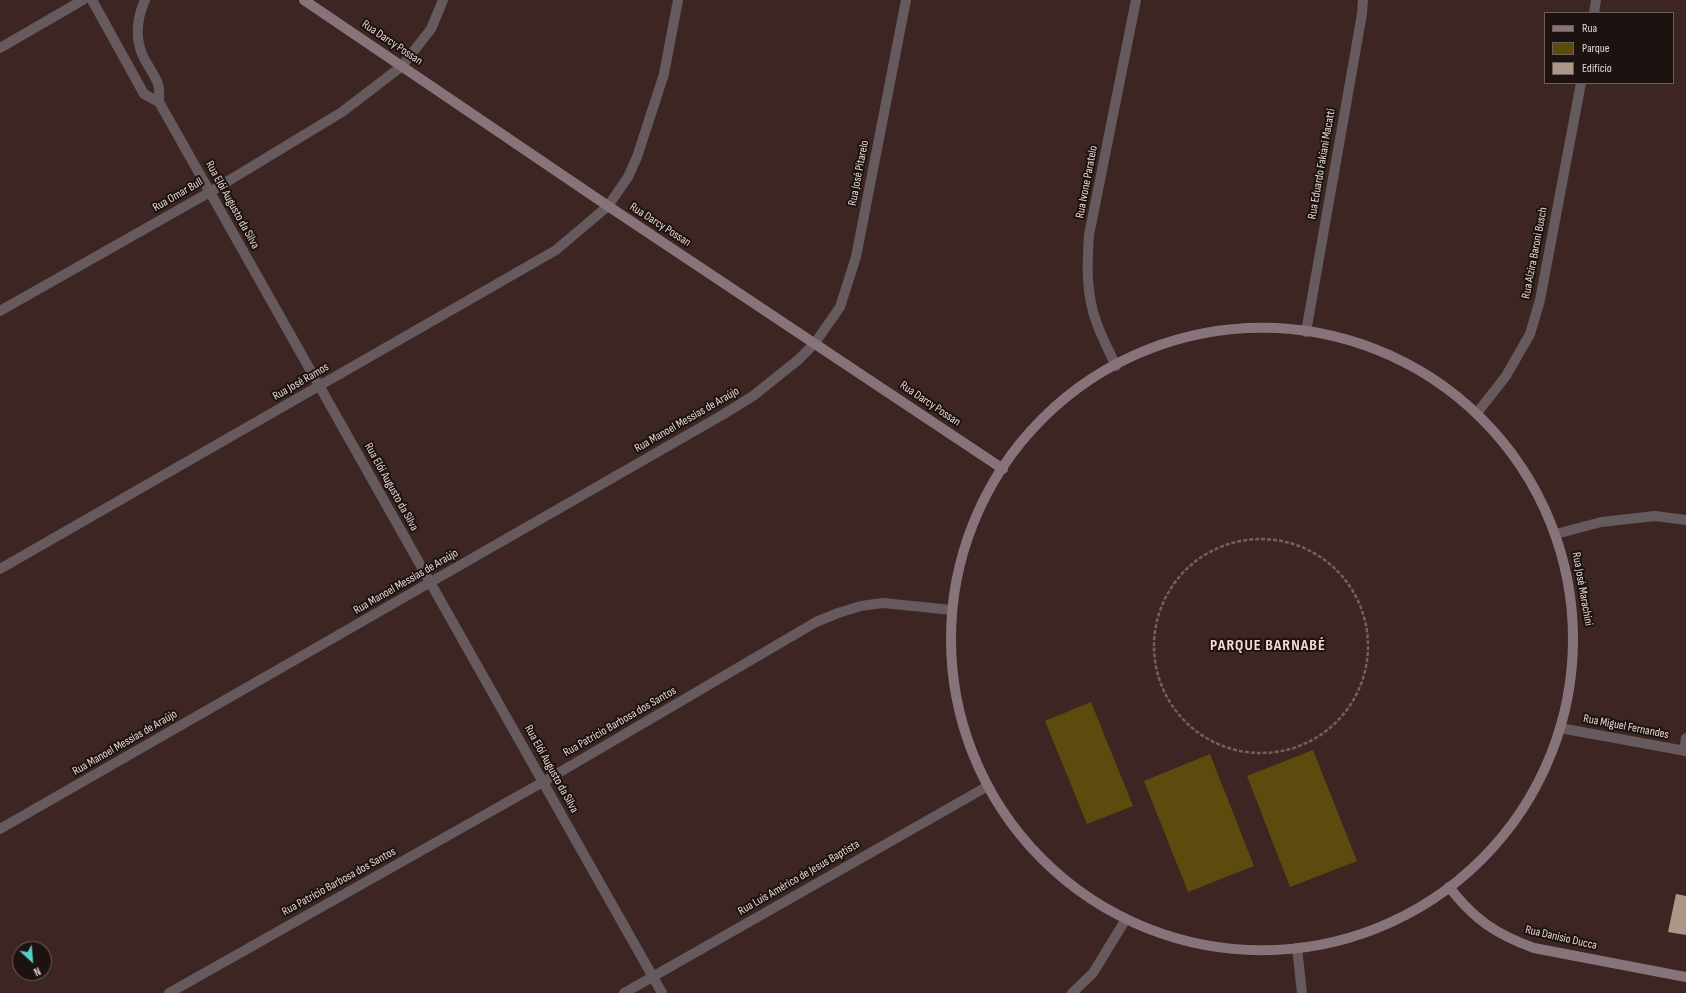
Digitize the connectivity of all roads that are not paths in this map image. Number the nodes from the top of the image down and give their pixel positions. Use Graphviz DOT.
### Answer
graph roads {
  1 [pos="83,0"];
  2 [pos="92,0"];
  3 [pos="144,0"];
  4 [pos="304,0"];
  5 [pos="443,0"];
  6 [pos="678,0"];
  7 [pos="906,0"];
  8 [pos="1136,0"];
  9 [pos="1363,0"];
  10 [pos="1596,0"];
  11 [pos="1594,12"];
  12 [pos="0,48"];
  13 [pos="402,66"];
  14 [pos="1581,84"];
  15 [pos="159,102"];
  16 [pos="210,192"];
  17 [pos="608,206"];
  18 [pos="0,311"];
  19 [pos="1306,332"];
  20 [pos="815,343"];
  21 [pos="1116,366"];
  22 [pos="320,387"];
  23 [pos="1477,414"];
  24 [pos="1003,469"];
  25 [pos="1686,520"];
  26 [pos="1556,534"];
  27 [pos="0,569"];
  28 [pos="431,583"];
  29 [pos="952,610"];
  30 [pos="1560,728"];
  31 [pos="1686,738"];
  32 [pos="1685,751"];
  33 [pos="543,782"];
  34 [pos="988,786"];
  35 [pos="0,829"];
  36 [pos="1449,887"];
  37 [pos="1126,919"];
  38 [pos="1297,948"];
  39 [pos="653,976"];
  40 [pos="1686,977"];
  41 [pos="169,993"];
  42 [pos="624,993"];
  43 [pos="662,993"];
  44 [pos="1072,993"];
  45 [pos="1302,993"];
  1 -- 12 [label="street"];
  2 -- 15 [label="street, Rua Elói Augusto da Silva"];
  3 -- 15 [label="street"];
  4 -- 13 [label="street, Rua Darcy Possan"];
  5 -- 13 [label="street, Rua Omar Bull"];
  6 -- 17 [label="street, Rua José Ramos"];
  7 -- 20 [label="street, Rua José Pitarelo"];
  8 -- 21 [label="street, Rua Ivone Paratelo"];
  9 -- 19 [label="street, Rua Eduardo Fakiani Macatti"];
  10 -- 11 [label="street"];
  13 -- 16 [label="street, Rua Omar Bull"];
  13 -- 17 [label="street, Rua Darcy Possan"];
  14 -- 23 [label="street, Rua Alzira Baroni Busch"];
  15 -- 16 [label="street, Rua Elói Augusto da Silva"];
  16 -- 18 [label="street, Rua Omar Bull"];
  16 -- 22 [label="street, Rua Elói Augusto da Silva"];
  17 -- 20 [label="street, Rua Darcy Possan"];
  17 -- 22 [label="street, Rua José Ramos"];
  19 -- 21 [label="street, Rua José Marachini"];
  19 -- 23 [label="street, Rua José Marachini"];
  20 -- 24 [label="street, Rua Darcy Possan"];
  20 -- 28 [label="street, Rua Manoel Messias de Araújo"];
  21 -- 24 [label="street, Rua José Marachini"];
  22 -- 27 [label="street, Rua José Ramos"];
  22 -- 28 [label="street, Rua Elói Augusto da Silva"];
  23 -- 26 [label="street, Rua José Marachini"];
  24 -- 29 [label="street, Rua José Marachini"];
  25 -- 26 [label="street"];
  26 -- 30 [label="street, Rua José Marachini"];
  28 -- 33 [label="street, Rua Elói Augusto da Silva"];
  28 -- 35 [label="street, Rua Manoel Messias de Araújo"];
  29 -- 33 [label="street, Rua Patrício Barbosa dos Santos"];
  29 -- 34 [label="street, Rua José Marachini"];
  30 -- 32 [label="street, Rua Miguel Fernandes"];
  30 -- 36 [label="street, Rua José Marachini"];
  31 -- 32 [label="street"];
  33 -- 39 [label="street, Rua Elói Augusto da Silva"];
  33 -- 41 [label="street, Rua Patrício Barbosa dos Santos"];
  34 -- 37 [label="street, Rua José Marachini"];
  34 -- 39 [label="street, Rua Luis Américo de Jesus Baptista"];
  36 -- 38 [label="street, Rua José Marachini"];
  36 -- 40 [label="street, Rua Danisio Ducca"];
  37 -- 38 [label="street, Rua José Marachini"];
  37 -- 44 [label="street"];
  38 -- 45 [label="street"];
  39 -- 42 [label="street, Rua Luis Américo de Jesus Baptista"];
  39 -- 43 [label="street, Rua Elói Augusto da Silva"];
}
